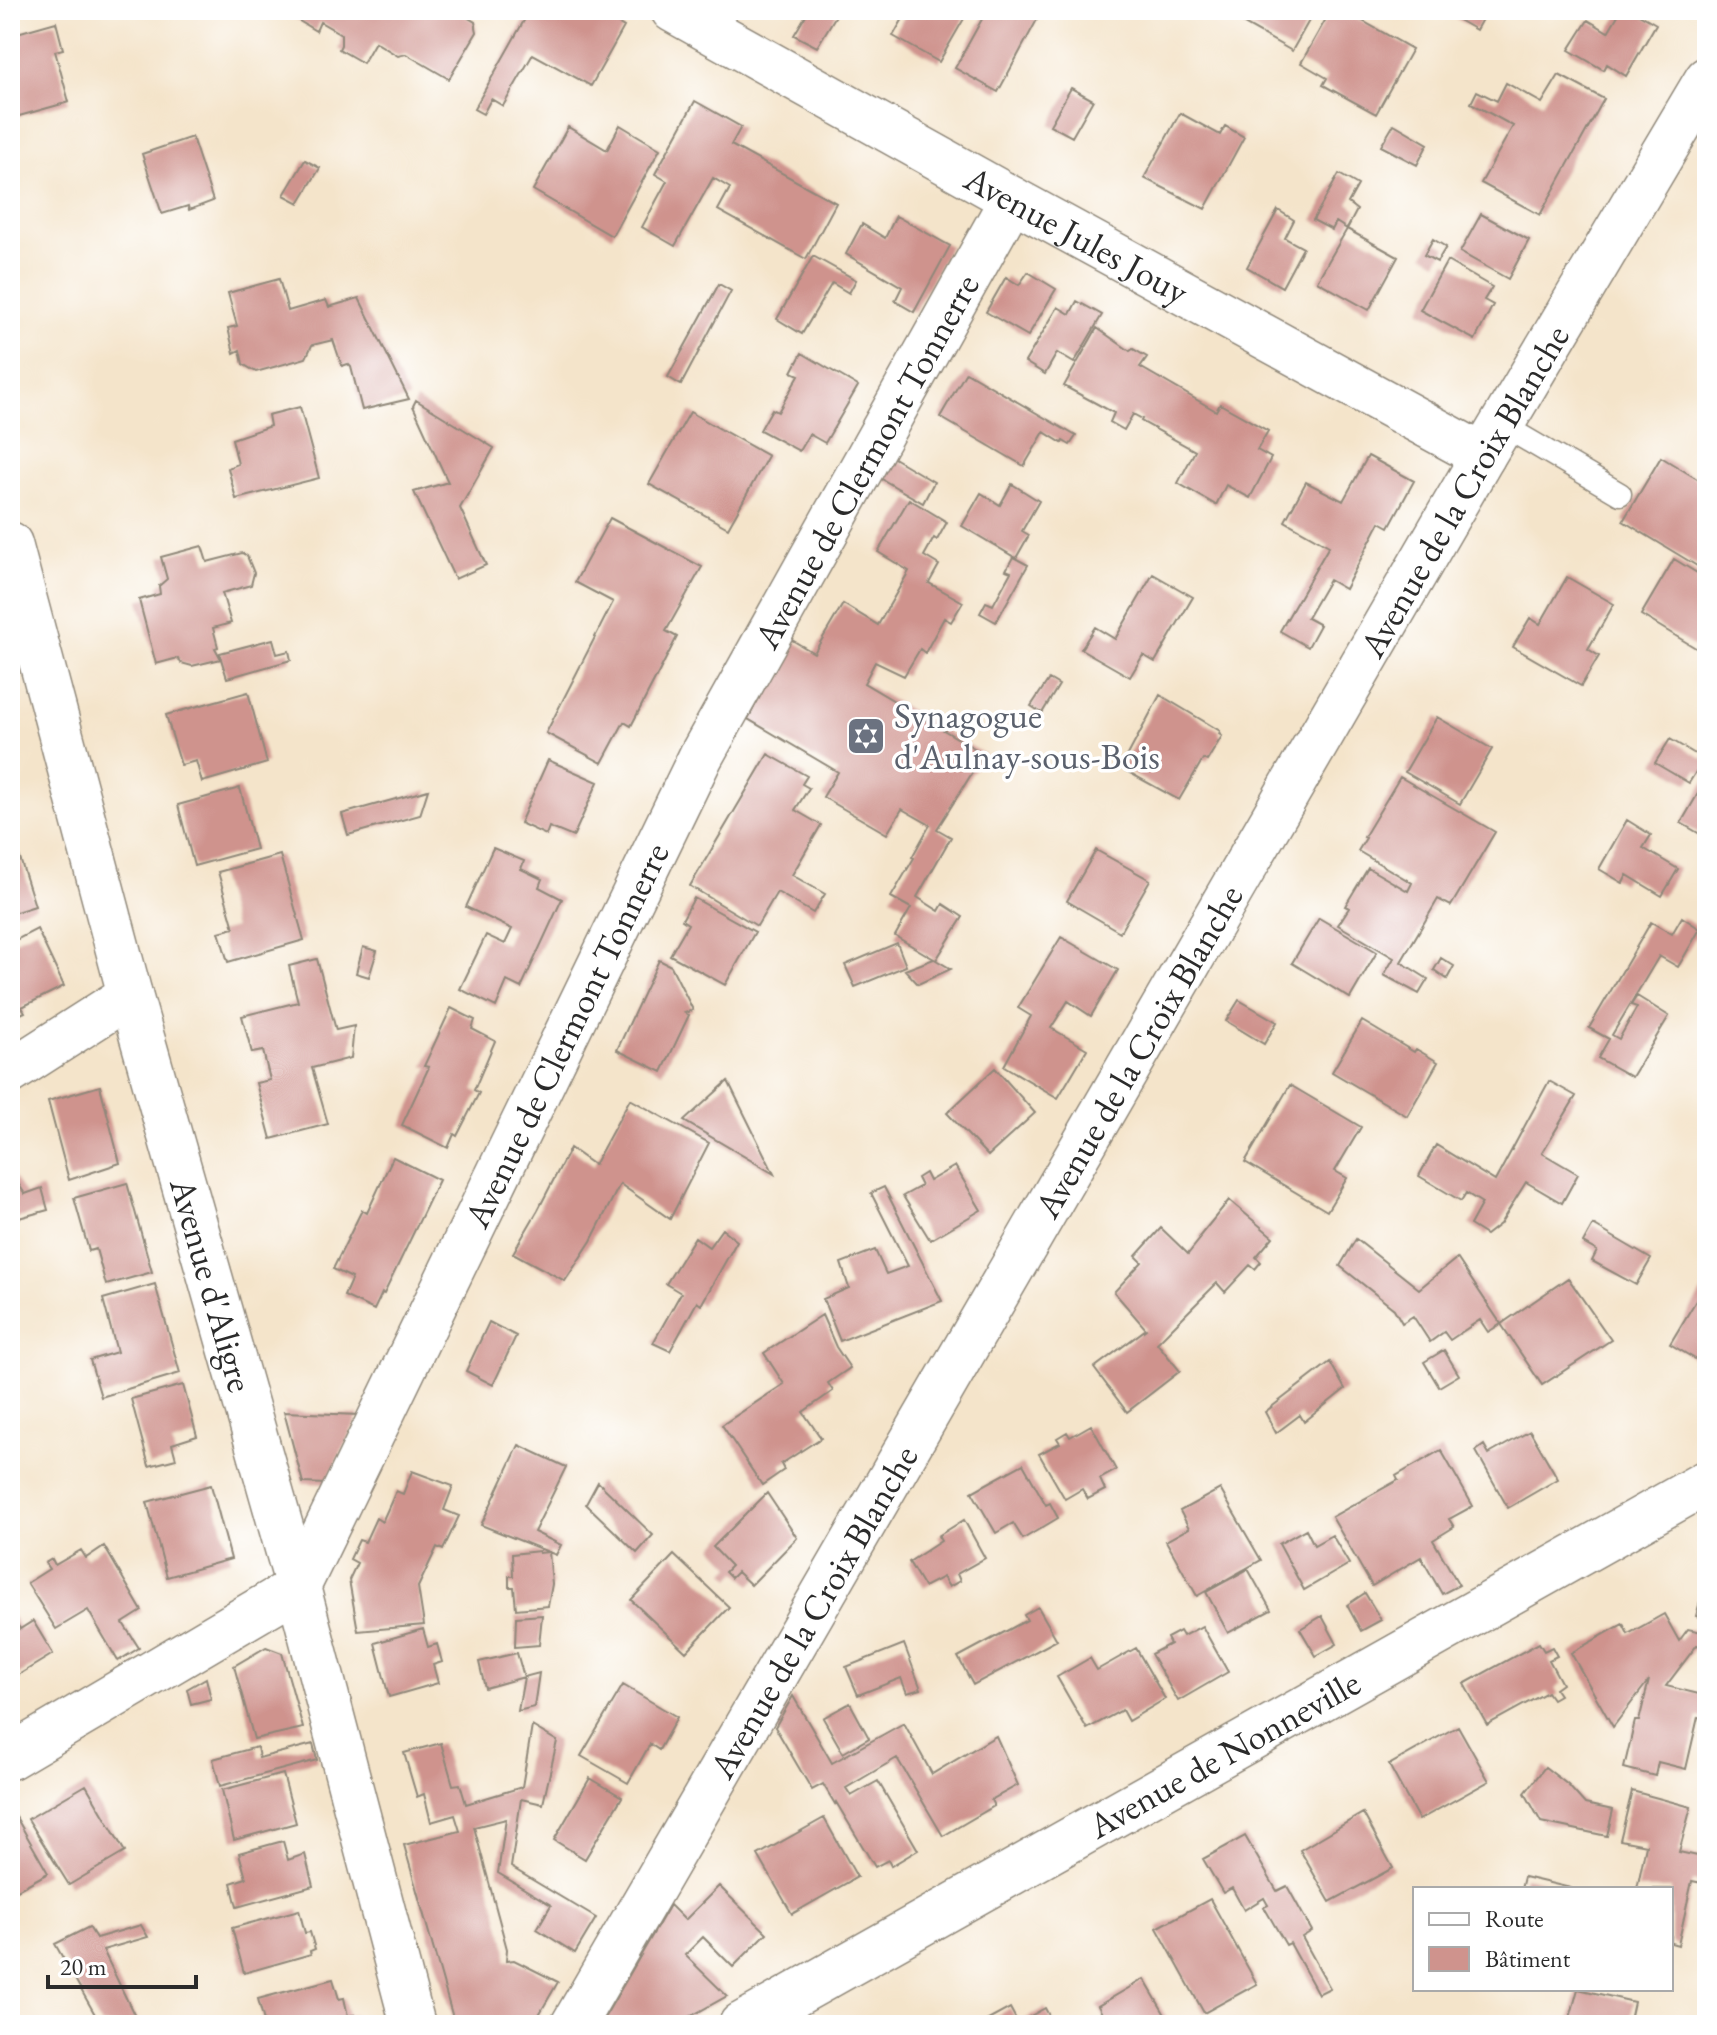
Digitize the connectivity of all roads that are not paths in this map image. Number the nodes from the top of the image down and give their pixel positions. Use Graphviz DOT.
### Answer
graph roads {
  1 [pos="673,10"];
  2 [pos="1707,79"];
  3 [pos="1012,199"];
  4 [pos="1493,441"];
  5 [pos="1620,494"];
  6 [pos="10,544"];
  7 [pos="130,995"];
  8 [pos="10,1072"];
  9 [pos="1707,1482"];
  10 [pos="298,1587"];
  11 [pos="10,1757"];
  12 [pos="413,2025"];
  13 [pos="573,2025"];
  14 [pos="741,2025"];
  1 -- 3 [label="street, Avenue Jules Jouy"];
  2 -- 4 [label="street, Avenue de la Croix Blanche"];
  3 -- 4 [label="street, Avenue Jules Jouy"];
  3 -- 10 [label="street, Avenue de Clermont Tonnerre"];
  4 -- 5 [label="lane"];
  4 -- 13 [label="street, Avenue de la Croix Blanche"];
  6 -- 7 [label="street, Avenue d'Aligre"];
  7 -- 8 [label="street"];
  7 -- 10 [label="street, Avenue d'Aligre"];
  9 -- 14 [label="street, Avenue de Nonneville"];
  10 -- 11 [label="street"];
  10 -- 12 [label="street, Avenue d'Aligre"];
}
